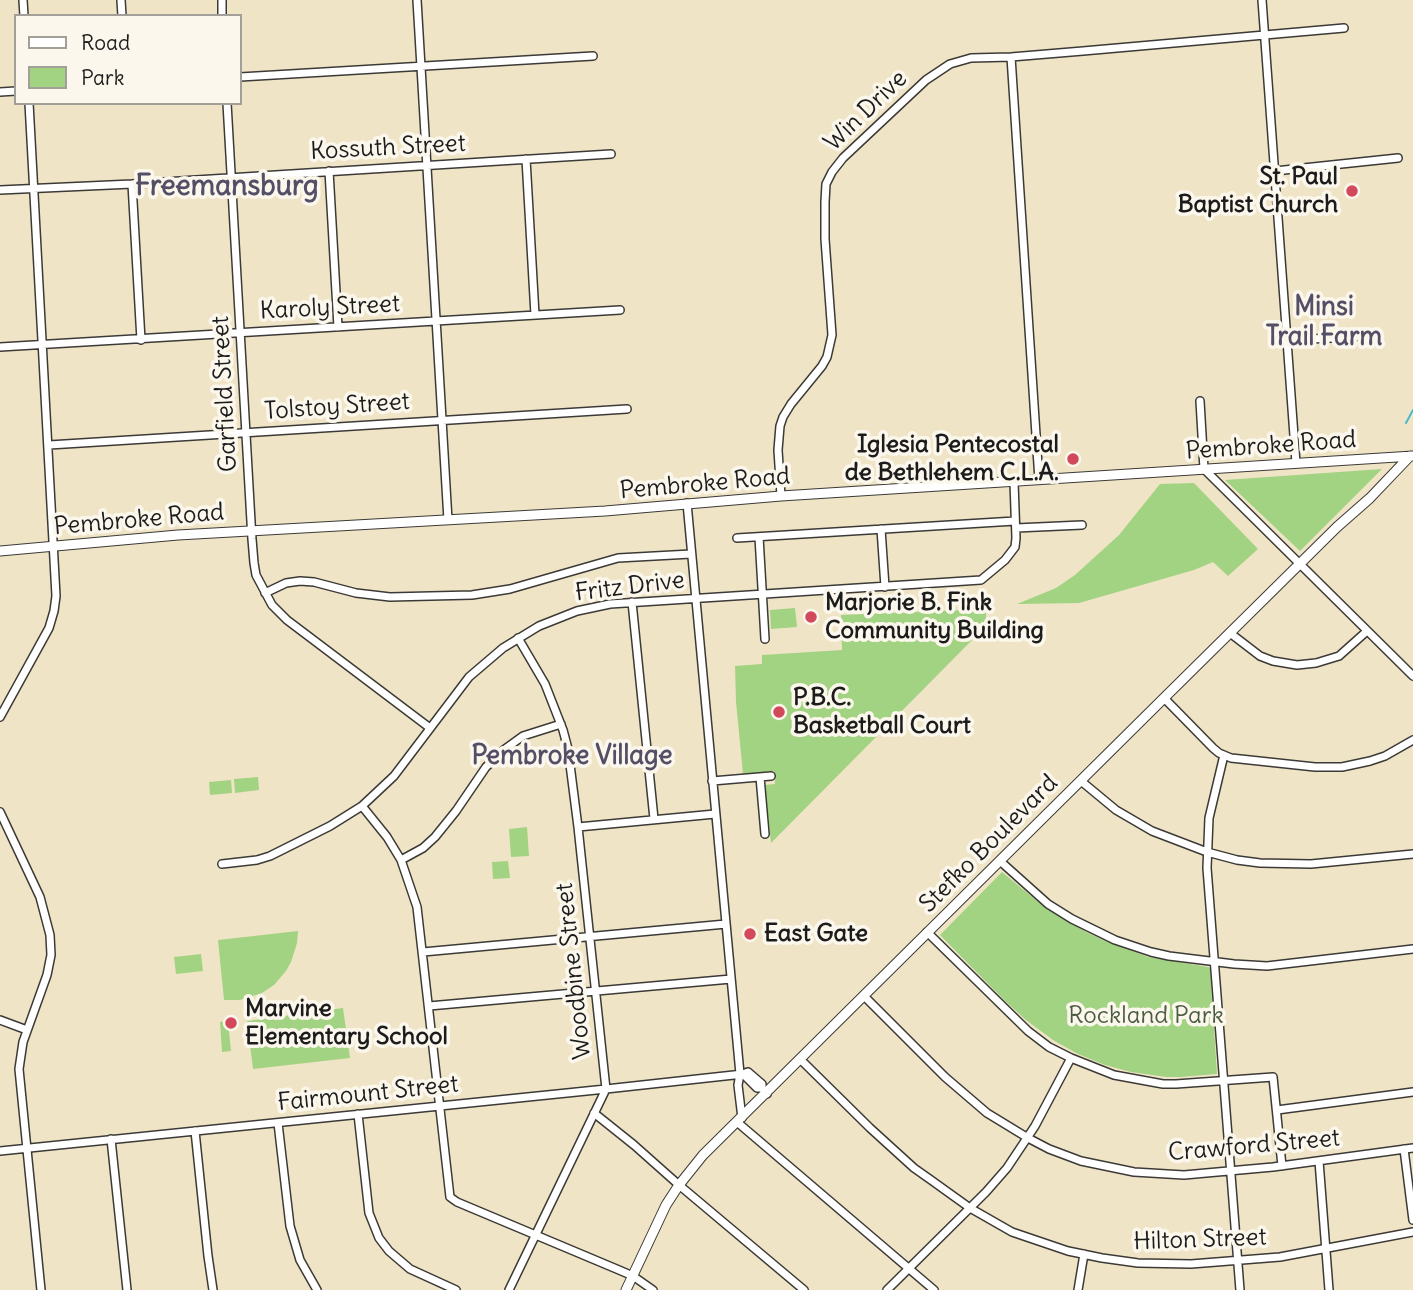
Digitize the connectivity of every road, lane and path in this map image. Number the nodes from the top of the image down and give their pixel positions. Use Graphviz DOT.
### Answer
graph roads {
  1 [pos="417,0"];
  2 [pos="1262,0"];
  3 [pos="1344,28"];
  4 [pos="1264,35"];
  5 [pos="593,56"];
  6 [pos="1011,57"];
  7 [pos="421,66"];
  8 [pos="242,77"];
  9 [pos="29,105"];
  10 [pos="227,105"];
  11 [pos="611,154"];
  12 [pos="1398,158"];
  13 [pos="526,159"];
  14 [pos="427,165"];
  15 [pos="329,171"];
  16 [pos="1275,171"];
  17 [pos="231,177"];
  18 [pos="132,184"];
  19 [pos="34,189"];
  20 [pos="0,190"];
  21 [pos="620,310"];
  22 [pos="535,315"];
  23 [pos="436,321"];
  24 [pos="338,327"];
  25 [pos="240,333"];
  26 [pos="1355,337"];
  27 [pos="141,340"];
  28 [pos="1287,340"];
  29 [pos="43,345"];
  30 [pos="0,347"];
  31 [pos="1200,401"];
  32 [pos="627,410"];
  33 [pos="443,420"];
  34 [pos="246,432"];
  35 [pos="49,445"];
  36 [pos="1412,455"];
  37 [pos="1296,463"];
  38 [pos="1205,470"];
  39 [pos="1039,480"];
  40 [pos="1014,482"];
  41 [pos="781,496"];
  42 [pos="687,503"];
  43 [pos="448,520"];
  44 [pos="1016,525"];
  45 [pos="1082,525"];
  46 [pos="881,529"];
  47 [pos="252,530"];
  48 [pos="759,537"];
  49 [pos="737,538"];
  50 [pos="54,546"];
  51 [pos="0,551"];
  52 [pos="691,554"];
  53 [pos="1299,565"];
  54 [pos="885,587"];
  55 [pos="265,593"];
  56 [pos="763,594"];
  57 [pos="695,598"];
  58 [pos="632,602"];
  59 [pos="1367,631"];
  60 [pos="1230,633"];
  61 [pos="518,638"];
  62 [pos="765,639"];
  63 [pos="1413,676"];
  64 [pos="1164,698"];
  65 [pos="0,717"];
  66 [pos="561,724"];
  67 [pos="430,728"];
  68 [pos="1413,740"];
  69 [pos="1224,755"];
  70 [pos="771,776"];
  71 [pos="760,777"];
  72 [pos="712,781"];
  73 [pos="1081,781"];
  74 [pos="362,806"];
  75 [pos="0,812"];
  76 [pos="715,814"];
  77 [pos="654,819"];
  78 [pos="578,827"];
  79 [pos="765,834"];
  80 [pos="1207,852"];
  81 [pos="1413,853"];
  82 [pos="401,860"];
  83 [pos="1000,861"];
  84 [pos="222,864"];
  85 [pos="726,924"];
  86 [pos="927,932"];
  87 [pos="589,937"];
  88 [pos="1413,950"];
  89 [pos="423,952"];
  90 [pos="1214,962"];
  91 [pos="731,979"];
  92 [pos="595,992"];
  93 [pos="864,996"];
  94 [pos="429,1006"];
  95 [pos="0,1020"];
  96 [pos="27,1030"];
  97 [pos="1071,1058"];
  98 [pos="800,1059"];
  99 [pos="741,1074"];
  100 [pos="1224,1081"];
  101 [pos="606,1089"];
  102 [pos="764,1091"];
  103 [pos="1413,1092"];
  104 [pos="439,1105"];
  105 [pos="1277,1110"];
  106 [pos="594,1113"];
  107 [pos="359,1114"];
  108 [pos="739,1120"];
  109 [pos="278,1122"];
  110 [pos="195,1131"];
  111 [pos="1028,1138"];
  112 [pos="111,1139"];
  113 [pos="26,1148"];
  114 [pos="1409,1148"];
  115 [pos="0,1151"];
  116 [pos="1319,1161"];
  117 [pos="1282,1166"];
  118 [pos="1231,1171"];
  119 [pos="679,1185"];
  120 [pos="970,1208"];
  121 [pos="1413,1220"];
  122 [pos="1413,1232"];
  123 [pos="536,1235"];
  124 [pos="1326,1249"];
  125 [pos="1084,1254"];
  126 [pos="1238,1261"];
  127 [pos="910,1268"];
  128 [pos="633,1276"];
  129 [pos="41,1290"];
  130 [pos="127,1290"];
  131 [pos="213,1290"];
  132 [pos="317,1290"];
  133 [pos="456,1290"];
  134 [pos="509,1290"];
  135 [pos="626,1290"];
  136 [pos="653,1290"];
  137 [pos="804,1290"];
  138 [pos="887,1290"];
  139 [pos="934,1290"];
  140 [pos="1078,1290"];
  141 [pos="1240,1290"];
  142 [pos="1329,1290"];
  1 -- 7 [label="street"];
  2 -- 4 [label="street"];
  3 -- 4 [label="street, Win Drive"];
  4 -- 6 [label="street, Win Drive"];
  4 -- 16 [label="street"];
  5 -- 7 [label="street"];
  6 -- 39 [label="street"];
  6 -- 41 [label="street, Win Drive"];
  7 -- 8 [label="street"];
  7 -- 14 [label="street"];
  9 -- 19 [label="street"];
  10 -- 17 [label="street, Garfield Street"];
  11 -- 13 [label="street, Kossuth Street"];
  12 -- 16 [label="street"];
  13 -- 14 [label="street, Kossuth Street"];
  13 -- 22 [label="street"];
  14 -- 15 [label="street, Kossuth Street"];
  14 -- 23 [label="street"];
  15 -- 17 [label="street, Kossuth Street"];
  15 -- 24 [label="street"];
  16 -- 28 [label="street"];
  17 -- 18 [label="street, Kossuth Street"];
  17 -- 25 [label="street, Garfield Street"];
  18 -- 19 [label="street, Kossuth Street"];
  18 -- 27 [label="street"];
  19 -- 20 [label="street, Kossuth Street"];
  19 -- 29 [label="street"];
  21 -- 22 [label="street, Karoly Street"];
  22 -- 23 [label="street, Karoly Street"];
  23 -- 24 [label="street, Karoly Street"];
  23 -- 33 [label="street"];
  24 -- 25 [label="street, Karoly Street"];
  25 -- 27 [label="street, Karoly Street"];
  25 -- 34 [label="street, Garfield Street"];
  26 -- 28 [label="street"];
  27 -- 29 [label="street, Karoly Street"];
  28 -- 37 [label="street"];
  29 -- 30 [label="street, Karoly Street"];
  29 -- 35 [label="street"];
  31 -- 38 [label="street"];
  32 -- 33 [label="street, Tolstoy Street"];
  33 -- 34 [label="street, Tolstoy Street"];
  33 -- 43 [label="street"];
  34 -- 35 [label="street, Tolstoy Street"];
  34 -- 47 [label="street, Garfield Street"];
  35 -- 50 [label="street"];
  36 -- 37 [label="main road, Pembroke Road"];
  36 -- 53 [label="main road, Stefko Boulevard"];
  37 -- 38 [label="main road, Pembroke Road"];
  38 -- 39 [label="main road, Pembroke Road"];
  38 -- 53 [label="street"];
  39 -- 40 [label="main road, Pembroke Road"];
  40 -- 41 [label="main road, Pembroke Road"];
  40 -- 44 [label="street, Fritz Drive"];
  41 -- 42 [label="main road, Pembroke Road"];
  42 -- 43 [label="main road, Pembroke Road"];
  42 -- 52 [label="street"];
  43 -- 47 [label="main road, Pembroke Road"];
  44 -- 45 [label="street"];
  44 -- 46 [label="street"];
  44 -- 54 [label="street, Fritz Drive"];
  46 -- 48 [label="street"];
  46 -- 54 [label="street"];
  47 -- 50 [label="main road, Pembroke Road"];
  47 -- 55 [label="street, Garfield Street"];
  48 -- 49 [label="street"];
  48 -- 56 [label="street"];
  50 -- 51 [label="main road, Pembroke Road"];
  50 -- 65 [label="street"];
  52 -- 55 [label="street"];
  52 -- 57 [label="street"];
  53 -- 59 [label="street"];
  53 -- 60 [label="main road, Stefko Boulevard"];
  54 -- 56 [label="street, Fritz Drive"];
  55 -- 67 [label="street, Garfield Street"];
  56 -- 57 [label="street, Fritz Drive"];
  56 -- 62 [label="street"];
  57 -- 58 [label="street, Fritz Drive"];
  57 -- 72 [label="street"];
  58 -- 61 [label="street, Fritz Drive"];
  58 -- 77 [label="street"];
  59 -- 60 [label="street"];
  59 -- 63 [label="street"];
  60 -- 64 [label="main road, Stefko Boulevard"];
  61 -- 66 [label="street, Woodbine Street"];
  61 -- 67 [label="street, Fritz Drive"];
  64 -- 69 [label="street"];
  64 -- 73 [label="main road, Stefko Boulevard"];
  66 -- 78 [label="street, Woodbine Street"];
  66 -- 82 [label="street"];
  67 -- 74 [label="street, Fritz Drive"];
  68 -- 69 [label="street"];
  69 -- 80 [label="street"];
  70 -- 71 [label="street"];
  71 -- 72 [label="street"];
  71 -- 79 [label="street"];
  72 -- 76 [label="street"];
  73 -- 80 [label="street"];
  73 -- 83 [label="main road, Stefko Boulevard"];
  74 -- 82 [label="street"];
  74 -- 84 [label="street, Fritz Drive"];
  75 -- 96 [label="street"];
  76 -- 77 [label="street"];
  76 -- 85 [label="street"];
  77 -- 78 [label="street"];
  78 -- 87 [label="street, Woodbine Street"];
  80 -- 81 [label="street"];
  80 -- 90 [label="street"];
  82 -- 89 [label="street"];
  83 -- 86 [label="main road, Stefko Boulevard"];
  83 -- 90 [label="street"];
  85 -- 87 [label="street"];
  85 -- 91 [label="street"];
  86 -- 93 [label="main road, Stefko Boulevard"];
  86 -- 97 [label="street"];
  87 -- 89 [label="street"];
  87 -- 92 [label="street, Woodbine Street"];
  88 -- 90 [label="street"];
  89 -- 94 [label="street"];
  90 -- 100 [label="street"];
  91 -- 92 [label="street"];
  91 -- 99 [label="street"];
  92 -- 94 [label="street"];
  92 -- 101 [label="street, Woodbine Street"];
  93 -- 98 [label="main road, Stefko Boulevard"];
  93 -- 111 [label="street, Crawford Street"];
  94 -- 104 [label="street"];
  95 -- 96 [label="street"];
  96 -- 113 [label="street"];
  97 -- 100 [label="street"];
  97 -- 111 [label="street"];
  98 -- 102 [label="main road, Stefko Boulevard"];
  98 -- 120 [label="street, Hilton Street"];
  99 -- 101 [label="street, Fairmount Street"];
  99 -- 102 [label="street"];
  99 -- 108 [label="street"];
  100 -- 105 [label="street"];
  100 -- 118 [label="street"];
  101 -- 104 [label="street, Fairmount Street"];
  101 -- 106 [label="street, Woodbine Street"];
  102 -- 108 [label="main road, Stefko Boulevard"];
  103 -- 105 [label="street"];
  104 -- 107 [label="street, Fairmount Street"];
  104 -- 123 [label="street"];
  105 -- 117 [label="street"];
  106 -- 119 [label="street"];
  106 -- 123 [label="street, Woodbine Street"];
  107 -- 109 [label="street, Fairmount Street"];
  107 -- 133 [label="street"];
  108 -- 119 [label="main road, Stefko Boulevard"];
  108 -- 127 [label="street"];
  109 -- 110 [label="street, Fairmount Street"];
  109 -- 132 [label="street"];
  110 -- 112 [label="street, Fairmount Street"];
  110 -- 131 [label="street"];
  111 -- 118 [label="street, Crawford Street"];
  111 -- 120 [label="street"];
  112 -- 113 [label="street, Fairmount Street"];
  112 -- 130 [label="street"];
  113 -- 115 [label="street, Fairmount Street"];
  113 -- 129 [label="street"];
  114 -- 116 [label="street, Crawford Street"];
  114 -- 121 [label="street"];
  116 -- 117 [label="street, Crawford Street"];
  116 -- 124 [label="street"];
  117 -- 118 [label="street, Crawford Street"];
  118 -- 126 [label="street"];
  119 -- 128 [label="main road, Stefko Boulevard"];
  119 -- 137 [label="street"];
  120 -- 125 [label="street, Hilton Street"];
  120 -- 127 [label="street"];
  122 -- 124 [label="street, Hilton Street"];
  123 -- 128 [label="street"];
  123 -- 134 [label="street, Woodbine Street"];
  124 -- 126 [label="street, Hilton Street"];
  124 -- 142 [label="street"];
  125 -- 126 [label="street, Hilton Street"];
  125 -- 140 [label="street"];
  126 -- 141 [label="street"];
  127 -- 138 [label="street"];
  127 -- 139 [label="street"];
  128 -- 135 [label="main road, Stefko Boulevard"];
  128 -- 136 [label="street"];
}
